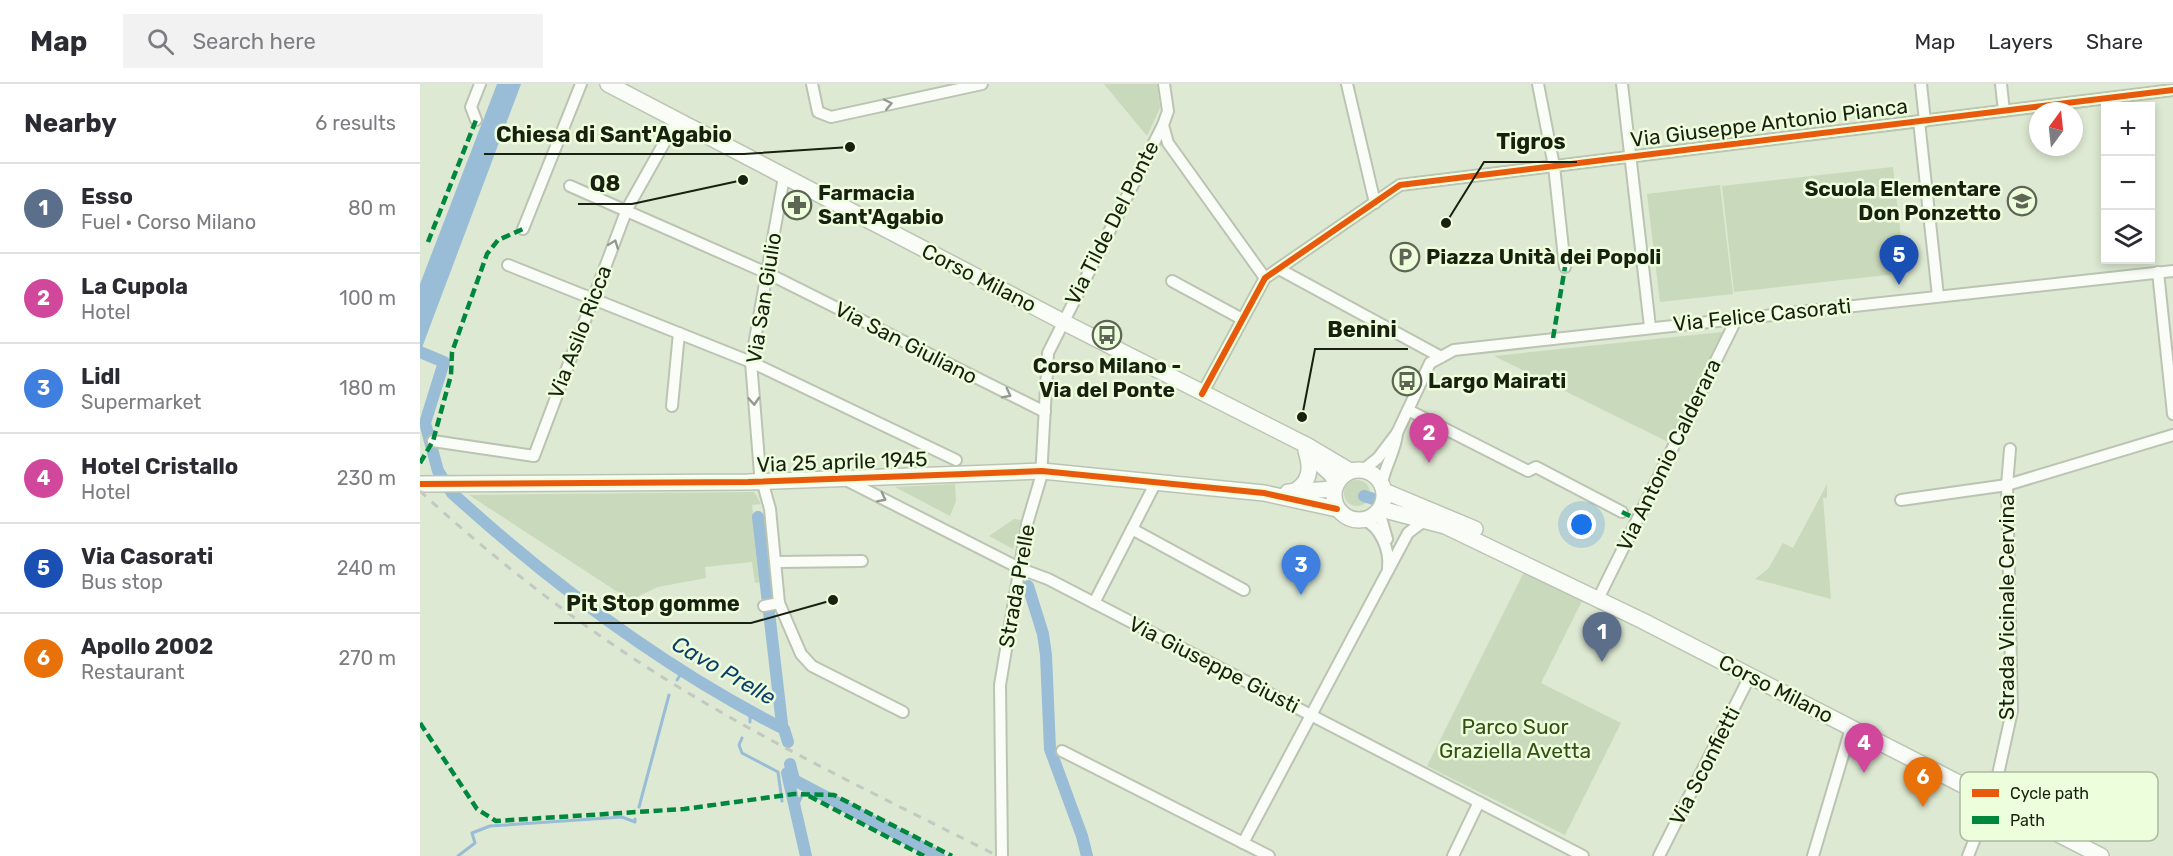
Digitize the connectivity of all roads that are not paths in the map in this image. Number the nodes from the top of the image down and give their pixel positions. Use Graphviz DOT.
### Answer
graph roads {
  1 [pos="480,84"];
  2 [pos="581,84"];
  3 [pos="608,84"];
  4 [pos="813,84"];
  5 [pos="982,84"];
  6 [pos="1164,84"];
  7 [pos="1347,84"];
  8 [pos="1538,84"];
  9 [pos="1622,84"];
  10 [pos="1921,84"];
  11 [pos="2001,84"];
  12 [pos="2133,89"];
  13 [pos="2173,90"];
  14 [pos="2004,111"];
  15 [pos="476,120"];
  16 [pos="677,120"];
  17 [pos="1922,121"];
  18 [pos="1163,125"];
  19 [pos="1629,157"];
  20 [pos="1554,166"];
  21 [pos="783,177"];
  22 [pos="570,186"];
  23 [pos="1375,202"];
  24 [pos="627,209"];
  25 [pos="523,229"];
  26 [pos="508,265"];
  27 [pos="1565,267"];
  28 [pos="1279,269"];
  29 [pos="2173,271"];
  30 [pos="2158,272"];
  31 [pos="767,273"];
  32 [pos="1172,280"];
  33 [pos="1264,280"];
  34 [pos="1938,296"];
  35 [pos="593,299"];
  36 [pos="1737,318"];
  37 [pos="1242,319"];
  38 [pos="1062,321"];
  39 [pos="1650,327"];
  40 [pos="679,333"];
  41 [pos="1441,357"];
  42 [pos="752,362"];
  43 [pos="1202,394"];
  44 [pos="672,406"];
  45 [pos="1408,410"];
  46 [pos="1045,412"];
  47 [pos="2173,414"];
  48 [pos="1397,433"];
  49 [pos="2173,435"];
  50 [pos="1287,436"];
  51 [pos="433,441"];
  52 [pos="2010,449"];
  53 [pos="1306,451"];
  54 [pos="956,460"];
  55 [pos="1357,470"];
  56 [pos="1042,471"];
  57 [pos="843,478"];
  58 [pos="755,482"];
  59 [pos="1156,482"];
  60 [pos="420,484"];
  61 [pos="2007,485"];
  62 [pos="1335,487"];
  63 [pos="1383,487"];
  64 [pos="1293,492"];
  65 [pos="1264,493"];
  66 [pos="1317,497"];
  67 [pos="1901,500"];
  68 [pos="1405,508"];
  69 [pos="1337,509"];
  70 [pos="1380,510"];
  71 [pos="1622,512"];
  72 [pos="1364,520"];
  73 [pos="1424,521"];
  74 [pos="1445,526"];
  75 [pos="1132,529"];
  76 [pos="1382,531"];
  77 [pos="861,561"];
  78 [pos="777,562"];
  79 [pos="1389,568"];
  80 [pos="1021,569"];
  81 [pos="1244,590"];
  82 [pos="1601,593"];
  83 [pos="1094,603"];
  84 [pos="1643,621"];
  85 [pos="1750,676"];
  86 [pos="903,712"];
  87 [pos="1311,715"];
  88 [pos="1851,728"];
  89 [pos="1062,751"];
  90 [pos="1997,772"];
  91 [pos="1960,784"];
  92 [pos="1479,802"];
  93 [pos="1974,841"];
  94 [pos="2064,841"];
  95 [pos="1244,843"];
  96 [pos="2084,852"];
  97 [pos="1002,856"];
  98 [pos="1269,856"];
  99 [pos="1453,856"];
  100 [pos="1583,856"];
  101 [pos="1659,856"];
  102 [pos="1813,856"];
  103 [pos="1968,856"];
  104 [pos="2101,856"];
  1 -- 15 [label="street"];
  2 -- 25 [label="street"];
  3 -- 16 [label="main road, Corso Milano"];
  4 -- 5 [label="street, one-way"];
  6 -- 18 [label="street"];
  7 -- 23 [label="street"];
  8 -- 20 [label="street"];
  9 -- 19 [label="street"];
  10 -- 17 [label="street, Via Giuseppe Antonio Pianca"];
  11 -- 14 [label="street"];
  12 -- 13 [label="street, Via Giuseppe Antonio Pianca"];
  12 -- 14 [label="street, Via Giuseppe Antonio Pianca"];
  14 -- 17 [label="street, Via Giuseppe Antonio Pianca"];
  16 -- 21 [label="main road, Corso Milano"];
  16 -- 24 [label="street, Via Asilo Ricca"];
  17 -- 19 [label="street, Via Giuseppe Antonio Pianca"];
  17 -- 34 [label="street"];
  18 -- 33 [label="street"];
  18 -- 38 [label="street, Via Tilde Del Ponte"];
  19 -- 20 [label="street, Via Giuseppe Antonio Pianca"];
  19 -- 39 [label="street"];
  20 -- 23 [label="street, Via Giuseppe Antonio Pianca"];
  20 -- 27 [label="street"];
  21 -- 31 [label="street, Via San Giulio"];
  21 -- 38 [label="main road, Corso Milano"];
  22 -- 24 [label="street, Via San Giuliano"];
  23 -- 28 [label="street, Via Giuseppe Antonio Pianca"];
  24 -- 31 [label="street, Via San Giuliano"];
  35 -- 24 [label="street, Via Asilo Ricca, one-way"];
  26 -- 35 [label="street"];
  28 -- 33 [label="street, Via Giuseppe Antonio Pianca"];
  28 -- 41 [label="street"];
  29 -- 30 [label="street, Via Felice Casorati"];
  30 -- 34 [label="street, Via Felice Casorati"];
  30 -- 47 [label="street"];
  31 -- 42 [label="street, Via San Giulio"];
  31 -- 46 [label="street, Via San Giuliano, one-way"];
  32 -- 37 [label="street"];
  33 -- 37 [label="street"];
  34 -- 36 [label="street, Via Felice Casorati"];
  35 -- 40 [label="street"];
  35 -- 51 [label="street, Via Asilo Ricca"];
  36 -- 39 [label="street, Via Felice Casorati"];
  36 -- 82 [label="street, Via Antonio Calderara"];
  37 -- 43 [label="street"];
  38 -- 43 [label="main road, Corso Milano"];
  38 -- 46 [label="street, Strada Prelle"];
  39 -- 41 [label="street, Via Felice Casorati"];
  40 -- 42 [label="street"];
  40 -- 44 [label="street"];
  41 -- 45 [label="street"];
  42 -- 54 [label="street"];
  42 -- 58 [label="street, Via San Giulio, one-way"];
  43 -- 50 [label="main road, Corso Milano"];
  45 -- 48 [label="street"];
  45 -- 71 [label="street"];
  46 -- 56 [label="street, Strada Prelle"];
  48 -- 55 [label="street"];
  48 -- 63 [label="street"];
  49 -- 61 [label="street"];
  50 -- 53 [label="main road, Corso Milano"];
  50 -- 55 [label="main road, Corso Milano"];
  52 -- 61 [label="street, Strada Vicinale Cervina"];
  53 -- 62 [label="main road, Corso Milano"];
  53 -- 64 [label="main road"];
  55 -- 62 [label="main road"];
  55 -- 63 [label="main road"];
  56 -- 57 [label="main road, Via 25 aprile 1945"];
  56 -- 59 [label="main road, Via 25 aprile 1945"];
  56 -- 80 [label="street, Strada Prelle"];
  57 -- 58 [label="main road, Via 25 aprile 1945"];
  57 -- 80 [label="street, Via Giuseppe Giusti, one-way"];
  58 -- 60 [label="main road, Via 25 aprile 1945"];
  58 -- 78 [label="street, Via San Giulio"];
  59 -- 65 [label="main road, Via 25 aprile 1945"];
  59 -- 75 [label="street"];
  61 -- 67 [label="street"];
  61 -- 90 [label="street, Strada Vicinale Cervina"];
  62 -- 66 [label="main road"];
  62 -- 69 [label="main road"];
  63 -- 68 [label="main road"];
  63 -- 70 [label="main road"];
  64 -- 65 [label="main road, Via 25 aprile 1945"];
  64 -- 66 [label="main road, Via 25 aprile 1945"];
  65 -- 66 [label="main road, Via 25 aprile 1945"];
  66 -- 69 [label="main road"];
  68 -- 70 [label="main road"];
  68 -- 73 [label="main road, Corso Milano"];
  68 -- 82 [label="main road, Corso Milano"];
  69 -- 72 [label="main road"];
  70 -- 72 [label="main road"];
  70 -- 76 [label="street"];
  72 -- 76 [label="street"];
  73 -- 74 [label="main road, Corso Milano"];
  73 -- 79 [label="street"];
  74 -- 82 [label="main road"];
  74 -- 84 [label="main road, Corso Milano"];
  75 -- 81 [label="street"];
  75 -- 83 [label="street"];
  76 -- 79 [label="street"];
  77 -- 78 [label="street"];
  78 -- 86 [label="street, Via San Giulio"];
  79 -- 87 [label="street"];
  80 -- 83 [label="street, Via Giuseppe Giusti"];
  80 -- 97 [label="street, Strada Prelle"];
  82 -- 84 [label="main road, Corso Milano"];
  83 -- 87 [label="street, Via Giuseppe Giusti"];
  84 -- 85 [label="main road, Corso Milano"];
  85 -- 88 [label="main road, Corso Milano"];
  85 -- 101 [label="street, Via Sconfietti"];
  87 -- 92 [label="street, Via Giuseppe Giusti"];
  87 -- 95 [label="street"];
  88 -- 91 [label="main road, Corso Milano"];
  88 -- 102 [label="street"];
  89 -- 95 [label="street"];
  92 -- 99 [label="street"];
  92 -- 100 [label="street, Via Giuseppe Giusti"];
  93 -- 103 [label="street, Strada Vicinale Cervina"];
  94 -- 96 [label="main road, Corso Milano"];
  95 -- 98 [label="street"];
  96 -- 104 [label="main road, Corso Milano"];
}
